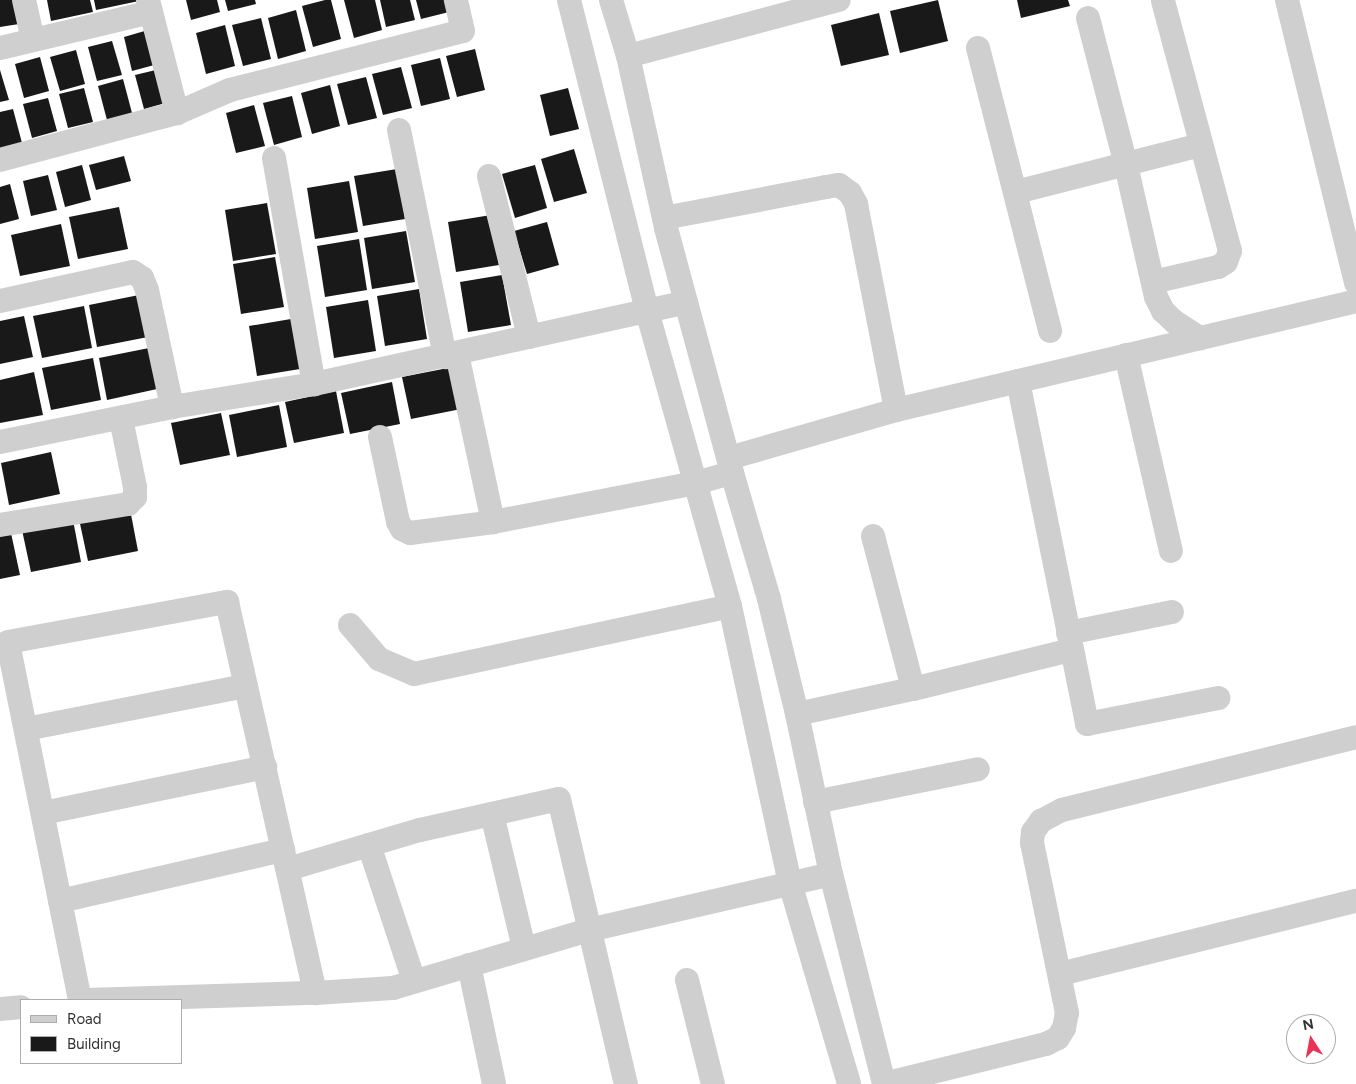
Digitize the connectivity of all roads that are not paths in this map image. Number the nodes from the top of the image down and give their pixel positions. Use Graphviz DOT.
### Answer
graph roads {
  1 [pos="24,0"];
  2 [pos="456,0"];
  3 [pos="569,0"];
  4 [pos="612,0"];
  5 [pos="839,0"];
  6 [pos="1287,0"];
  7 [pos="1163,1"];
  8 [pos="802,5"];
  9 [pos="150,6"];
  10 [pos="1088,18"];
  11 [pos="33,40"];
  12 [pos="0,48"];
  13 [pos="978,48"];
  14 [pos="628,56"];
  15 [pos="176,113"];
  16 [pos="399,130"];
  17 [pos="1201,145"];
  18 [pos="274,158"];
  19 [pos="0,160"];
  20 [pos="1126,165"];
  21 [pos="489,176"];
  22 [pos="1016,192"];
  23 [pos="664,218"];
  24 [pos="1153,282"];
  25 [pos="1356,283"];
  26 [pos="0,301"];
  27 [pos="1356,301"];
  28 [pos="686,302"];
  29 [pos="647,311"];
  30 [pos="1050,331"];
  31 [pos="529,337"];
  32 [pos="1200,338"];
  33 [pos="451,355"];
  34 [pos="1126,355"];
  35 [pos="1018,381"];
  36 [pos="314,384"];
  37 [pos="172,407"];
  38 [pos="896,410"];
  39 [pos="120,419"];
  40 [pos="380,437"];
  41 [pos="0,442"];
  42 [pos="730,466"];
  43 [pos="696,483"];
  44 [pos="493,522"];
  45 [pos="0,525"];
  46 [pos="873,536"];
  47 [pos="1171,551"];
  48 [pos="730,606"];
  49 [pos="1172,612"];
  50 [pos="350,625"];
  51 [pos="1070,642"];
  52 [pos="246,686"];
  53 [pos="913,689"];
  54 [pos="1218,698"];
  55 [pos="797,714"];
  56 [pos="26,729"];
  57 [pos="1356,737"];
  58 [pos="265,767"];
  59 [pos="978,769"];
  60 [pos="815,802"];
  61 [pos="43,813"];
  62 [pos="492,814"];
  63 [pos="368,845"];
  64 [pos="285,859"];
  65 [pos="832,874"];
  66 [pos="790,883"];
  67 [pos="1356,901"];
  68 [pos="60,902"];
  69 [pos="589,930"];
  70 [pos="524,948"];
  71 [pos="469,965"];
  72 [pos="1060,974"];
  73 [pos="687,980"];
  74 [pos="414,981"];
  75 [pos="315,992"];
  76 [pos="80,999"];
  77 [pos="115,999"];
  78 [pos="20,1007"];
  79 [pos="0,1009"];
  80 [pos="494,1084"];
  81 [pos="626,1084"];
  82 [pos="713,1084"];
  83 [pos="849,1084"];
  84 [pos="884,1084"];
  1 -- 11 [label="street"];
  2 -- 15 [label="street"];
  3 -- 29 [label="street"];
  4 -- 14 [label="street"];
  5 -- 8 [label="street"];
  6 -- 25 [label="street"];
  7 -- 17 [label="street"];
  8 -- 14 [label="street"];
  9 -- 11 [label="street"];
  9 -- 15 [label="street"];
  10 -- 20 [label="street"];
  11 -- 12 [label="street"];
  13 -- 22 [label="street"];
  14 -- 23 [label="street"];
  15 -- 19 [label="street"];
  16 -- 33 [label="street"];
  17 -- 20 [label="street"];
  17 -- 24 [label="street"];
  18 -- 36 [label="street"];
  20 -- 22 [label="street"];
  20 -- 24 [label="street"];
  21 -- 31 [label="street"];
  22 -- 30 [label="street"];
  23 -- 28 [label="street"];
  23 -- 38 [label="street"];
  24 -- 32 [label="street"];
  26 -- 37 [label="street"];
  27 -- 32 [label="street"];
  28 -- 29 [label="street"];
  28 -- 42 [label="street"];
  29 -- 31 [label="street"];
  29 -- 43 [label="street"];
  31 -- 33 [label="street"];
  32 -- 34 [label="street"];
  33 -- 36 [label="street"];
  33 -- 44 [label="street"];
  34 -- 35 [label="street"];
  34 -- 47 [label="street"];
  35 -- 38 [label="street"];
  35 -- 51 [label="street"];
  36 -- 37 [label="street"];
  37 -- 39 [label="street"];
  38 -- 42 [label="street"];
  39 -- 41 [label="street"];
  39 -- 45 [label="street"];
  40 -- 44 [label="street"];
  42 -- 43 [label="street"];
  42 -- 55 [label="street"];
  43 -- 44 [label="street"];
  43 -- 48 [label="street"];
  46 -- 53 [label="street"];
  48 -- 50 [label="street"];
  48 -- 66 [label="street"];
  49 -- 51 [label="street"];
  51 -- 53 [label="street"];
  51 -- 54 [label="street"];
  52 -- 56 [label="street"];
  52 -- 56 [label="street"];
  52 -- 58 [label="street"];
  53 -- 55 [label="street"];
  55 -- 60 [label="street"];
  56 -- 61 [label="street"];
  57 -- 72 [label="street"];
  58 -- 61 [label="street"];
  58 -- 64 [label="street"];
  59 -- 60 [label="street"];
  60 -- 65 [label="street"];
  61 -- 68 [label="street"];
  62 -- 63 [label="street"];
  62 -- 69 [label="street"];
  62 -- 70 [label="street"];
  63 -- 64 [label="street"];
  63 -- 74 [label="street"];
  64 -- 68 [label="street"];
  64 -- 75 [label="street"];
  65 -- 66 [label="street"];
  65 -- 84 [label="street"];
  66 -- 69 [label="street"];
  66 -- 83 [label="street"];
  67 -- 72 [label="street"];
  68 -- 76 [label="street"];
  69 -- 70 [label="street"];
  69 -- 81 [label="street"];
  70 -- 71 [label="street"];
  71 -- 74 [label="street"];
  71 -- 80 [label="street"];
  72 -- 84 [label="street"];
  73 -- 82 [label="street"];
  74 -- 75 [label="street"];
  75 -- 77 [label="street"];
  78 -- 79 [label="street"];
}
